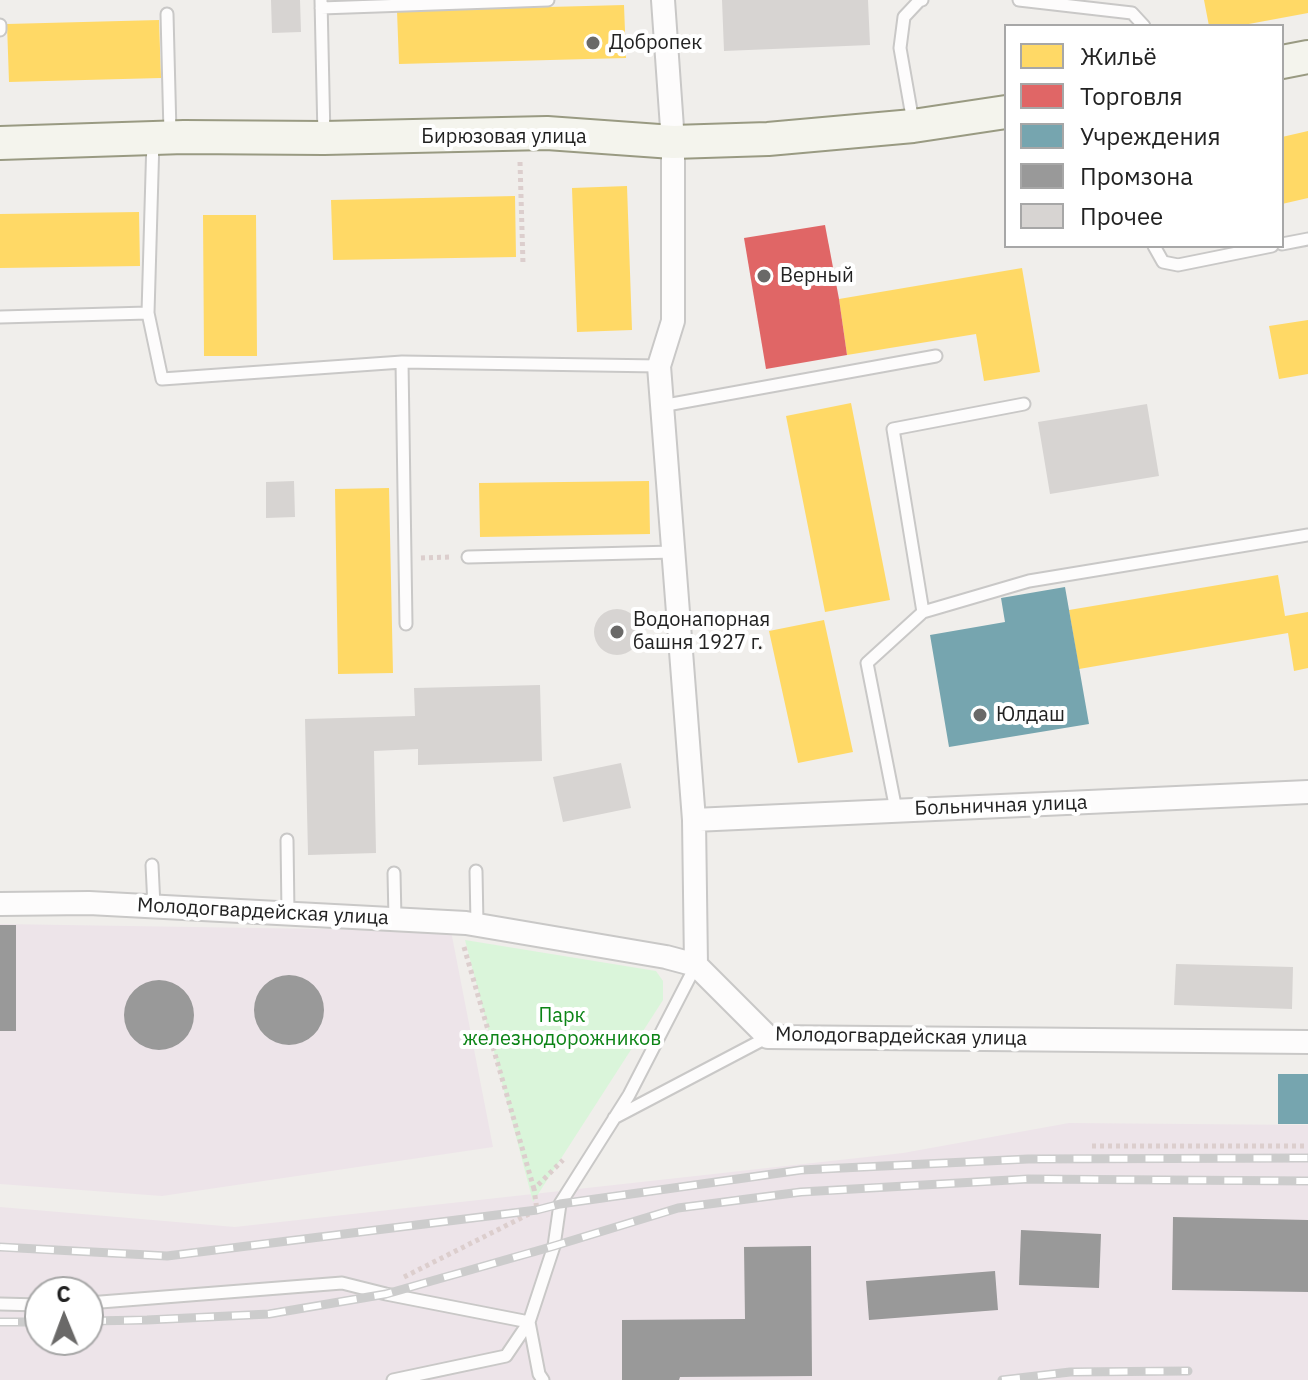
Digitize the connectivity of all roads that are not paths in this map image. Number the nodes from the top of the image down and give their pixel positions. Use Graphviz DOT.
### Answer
graph roads {
  1 [pos="548,0"];
  2 [pos="663,0"];
  3 [pos="922,0"];
  4 [pos="1019,0"];
  5 [pos="321,4"];
  6 [pos="167,14"];
  7 [pos="1142,24"];
  8 [pos="1308,57"];
  9 [pos="1284,62"];
  10 [pos="1004,112"];
  11 [pos="913,126"];
  12 [pos="162,138"];
  13 [pos="324,138"];
  14 [pos="673,142"];
  15 [pos="0,143"];
  16 [pos="1308,239"];
  17 [pos="1284,244"];
  18 [pos="1155,248"];
  19 [pos="1262,248"];
  20 [pos="148,313"];
  21 [pos="0,317"];
  22 [pos="936,356"];
  23 [pos="402,362"];
  24 [pos="659,366"];
  25 [pos="1024,404"];
  26 [pos="661,406"];
  27 [pos="1308,535"];
  28 [pos="674,552"];
  29 [pos="468,557"];
  30 [pos="923,612"];
  31 [pos="406,624"];
  32 [pos="1308,792"];
  33 [pos="896,810"];
  34 [pos="694,820"];
  35 [pos="287,840"];
  36 [pos="152,865"];
  37 [pos="476,871"];
  38 [pos="394,873"];
  39 [pos="0,904"];
  40 [pos="154,906"];
  41 [pos="288,913"];
  42 [pos="395,919"];
  43 [pos="467,924"];
  44 [pos="696,965"];
  45 [pos="768,1037"];
  46 [pos="1308,1042"];
  47 [pos="614,1118"];
  48 [pos="104,1302"];
  49 [pos="0,1304"];
  50 [pos="24,1305"];
  51 [pos="529,1322"];
  52 [pos="393,1380"];
  53 [pos="543,1380"];
  1 -- 5 [label="lane"];
  2 -- 14 [label="street"];
  3 -- 11 [label="lane"];
  4 -- 7 [label="lane"];
  5 -- 13 [label="lane"];
  6 -- 12 [label="lane"];
  8 -- 9 [label="main road"];
  10 -- 11 [label="main road, Бирюзовая улица"];
  11 -- 14 [label="main road, Бирюзовая улица"];
  12 -- 13 [label="main road, Бирюзовая улица"];
  12 -- 15 [label="main road, Бирюзовая улица"];
  12 -- 20 [label="lane"];
  13 -- 14 [label="main road, Бирюзовая улица"];
  14 -- 24 [label="street"];
  16 -- 17 [label="lane"];
  18 -- 19 [label="lane"];
  20 -- 21 [label="lane"];
  20 -- 23 [label="lane"];
  22 -- 26 [label="lane"];
  23 -- 24 [label="lane"];
  23 -- 31 [label="lane"];
  24 -- 26 [label="street"];
  25 -- 30 [label="lane"];
  26 -- 28 [label="street"];
  27 -- 30 [label="lane"];
  28 -- 29 [label="lane"];
  28 -- 34 [label="street"];
  30 -- 33 [label="lane"];
  32 -- 33 [label="street, Больничная улица"];
  33 -- 34 [label="street, Больничная улица"];
  34 -- 44 [label="street"];
  35 -- 41 [label="lane"];
  36 -- 40 [label="lane"];
  37 -- 43 [label="lane"];
  38 -- 42 [label="lane"];
  39 -- 40 [label="street, Молодогвардейская улица"];
  40 -- 41 [label="street, Молодогвардейская улица"];
  41 -- 42 [label="street, Молодогвардейская улица"];
  42 -- 43 [label="street, Молодогвардейская улица"];
  43 -- 44 [label="street, Молодогвардейская улица"];
  44 -- 45 [label="street, Молодогвардейская улица"];
  44 -- 47 [label="lane"];
  45 -- 46 [label="street, Молодогвардейская улица"];
  45 -- 47 [label="lane"];
  47 -- 51 [label="lane"];
  48 -- 51 [label="lane"];
  49 -- 50 [label="lane"];
  51 -- 52 [label="lane"];
  51 -- 53 [label="lane"];
}
